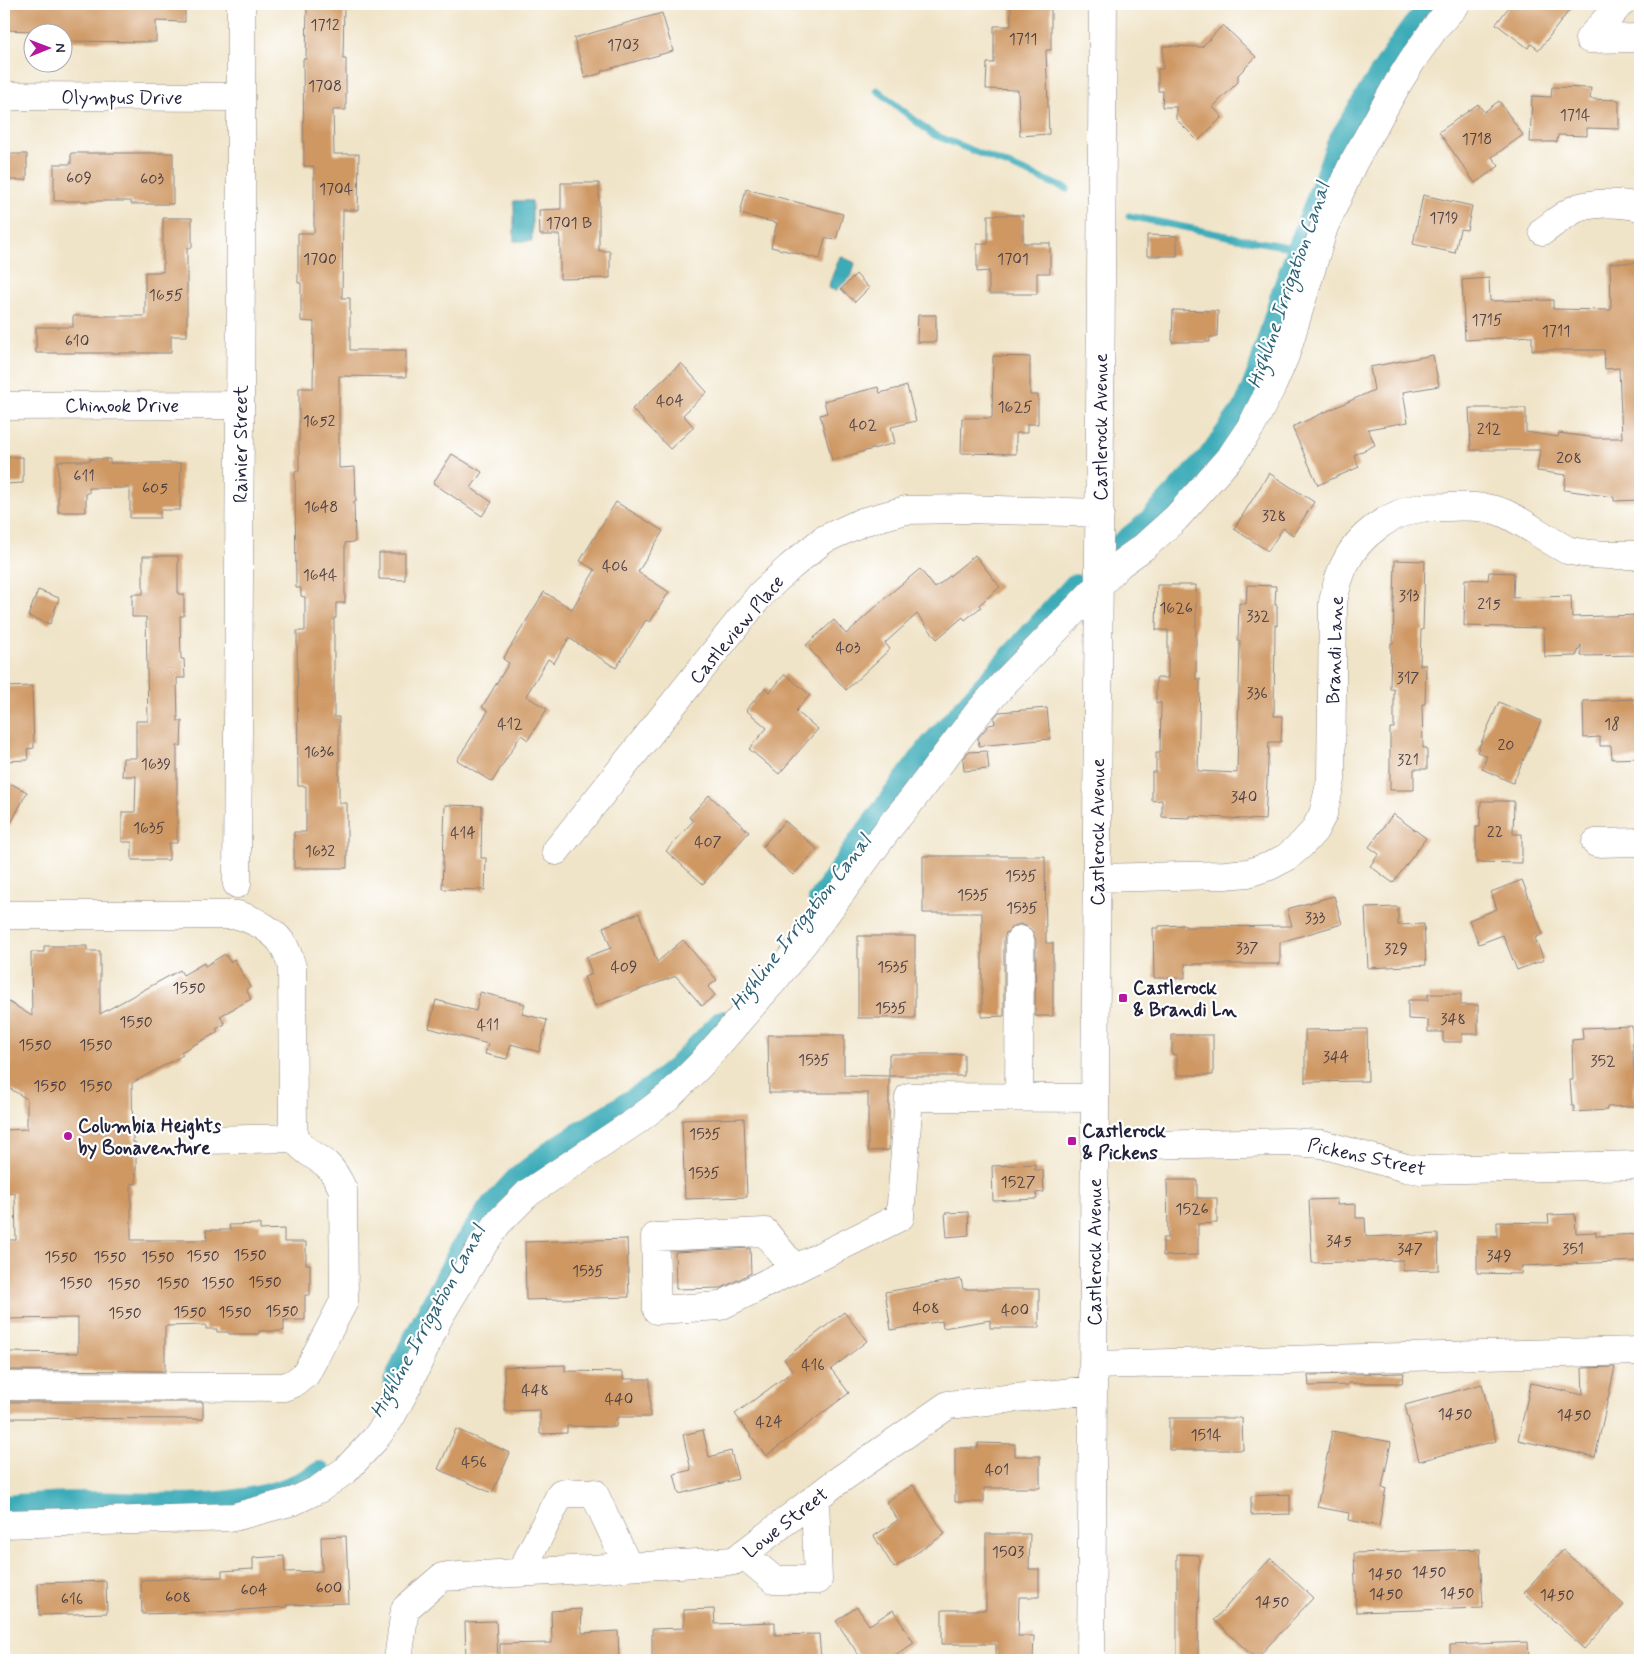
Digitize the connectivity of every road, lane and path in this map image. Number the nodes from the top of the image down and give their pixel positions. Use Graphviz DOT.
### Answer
graph roads {
  1 [pos="241,4"];
  2 [pos="1103,4"];
  3 [pos="1456,4"];
  4 [pos="1620,4"];
  5 [pos="1640,38"];
  6 [pos="4,96"];
  7 [pos="240,97"];
  8 [pos="1640,207"];
  9 [pos="1543,231"];
  10 [pos="240,405"];
  11 [pos="4,406"];
  12 [pos="1100,513"];
  13 [pos="1640,555"];
  14 [pos="1099,587"];
  15 [pos="1640,842"];
  16 [pos="1596,843"];
  17 [pos="556,851"];
  18 [pos="1097,878"];
  19 [pos="237,884"];
  20 [pos="4,915"];
  21 [pos="1020,940"];
  22 [pos="1019,1097"];
  23 [pos="1095,1098"];
  24 [pos="295,1138"];
  25 [pos="204,1140"];
  26 [pos="1095,1146"];
  27 [pos="1640,1165"];
  28 [pos="795,1269"];
  29 [pos="1640,1351"];
  30 [pos="1093,1378"];
  31 [pos="4,1386"];
  32 [pos="815,1498"];
  33 [pos="4,1524"];
  34 [pos="743,1554"];
  35 [pos="628,1566"];
  36 [pos="521,1572"];
  37 [pos="398,1660"];
  38 [pos="1091,1660"];
  1 -- 7 [label="street, Rainier Street"];
  2 -- 12 [label="street, Castlerock Avenue"];
  3 -- 14 [label="street"];
  4 -- 5 [label="street"];
  6 -- 7 [label="street, Olympus Drive"];
  7 -- 10 [label="street, Rainier Street"];
  8 -- 9 [label="street"];
  10 -- 11 [label="street, Chinook Drive"];
  10 -- 19 [label="street, Rainier Street"];
  12 -- 14 [label="street, Castlerock Avenue"];
  12 -- 17 [label="street, Castleview Place"];
  13 -- 18 [label="street, Brandi Lane"];
  14 -- 18 [label="street, Castlerock Avenue"];
  14 -- 33 [label="street"];
  15 -- 16 [label="street"];
  18 -- 23 [label="street, Castlerock Avenue"];
  20 -- 24 [label="street"];
  21 -- 22 [label="street"];
  22 -- 23 [label="street"];
  22 -- 28 [label="street"];
  23 -- 26 [label="street, Castlerock Avenue"];
  24 -- 25 [label="street"];
  24 -- 31 [label="street"];
  26 -- 27 [label="street, Pickens Street"];
  26 -- 30 [label="street, Castlerock Avenue"];
  28 -- 28 [label="street"];
  29 -- 30 [label="street, Lowe Street"];
  30 -- 32 [label="street, Lowe Street"];
  30 -- 38 [label="street, Castlerock Avenue"];
  32 -- 34 [label="street, Lowe Street"];
  32 -- 34 [label="street"];
  34 -- 35 [label="street, Lowe Street"];
  35 -- 36 [label="street, Lowe Street"];
  35 -- 36 [label="street"];
  36 -- 37 [label="street, Lowe Street"];
}
